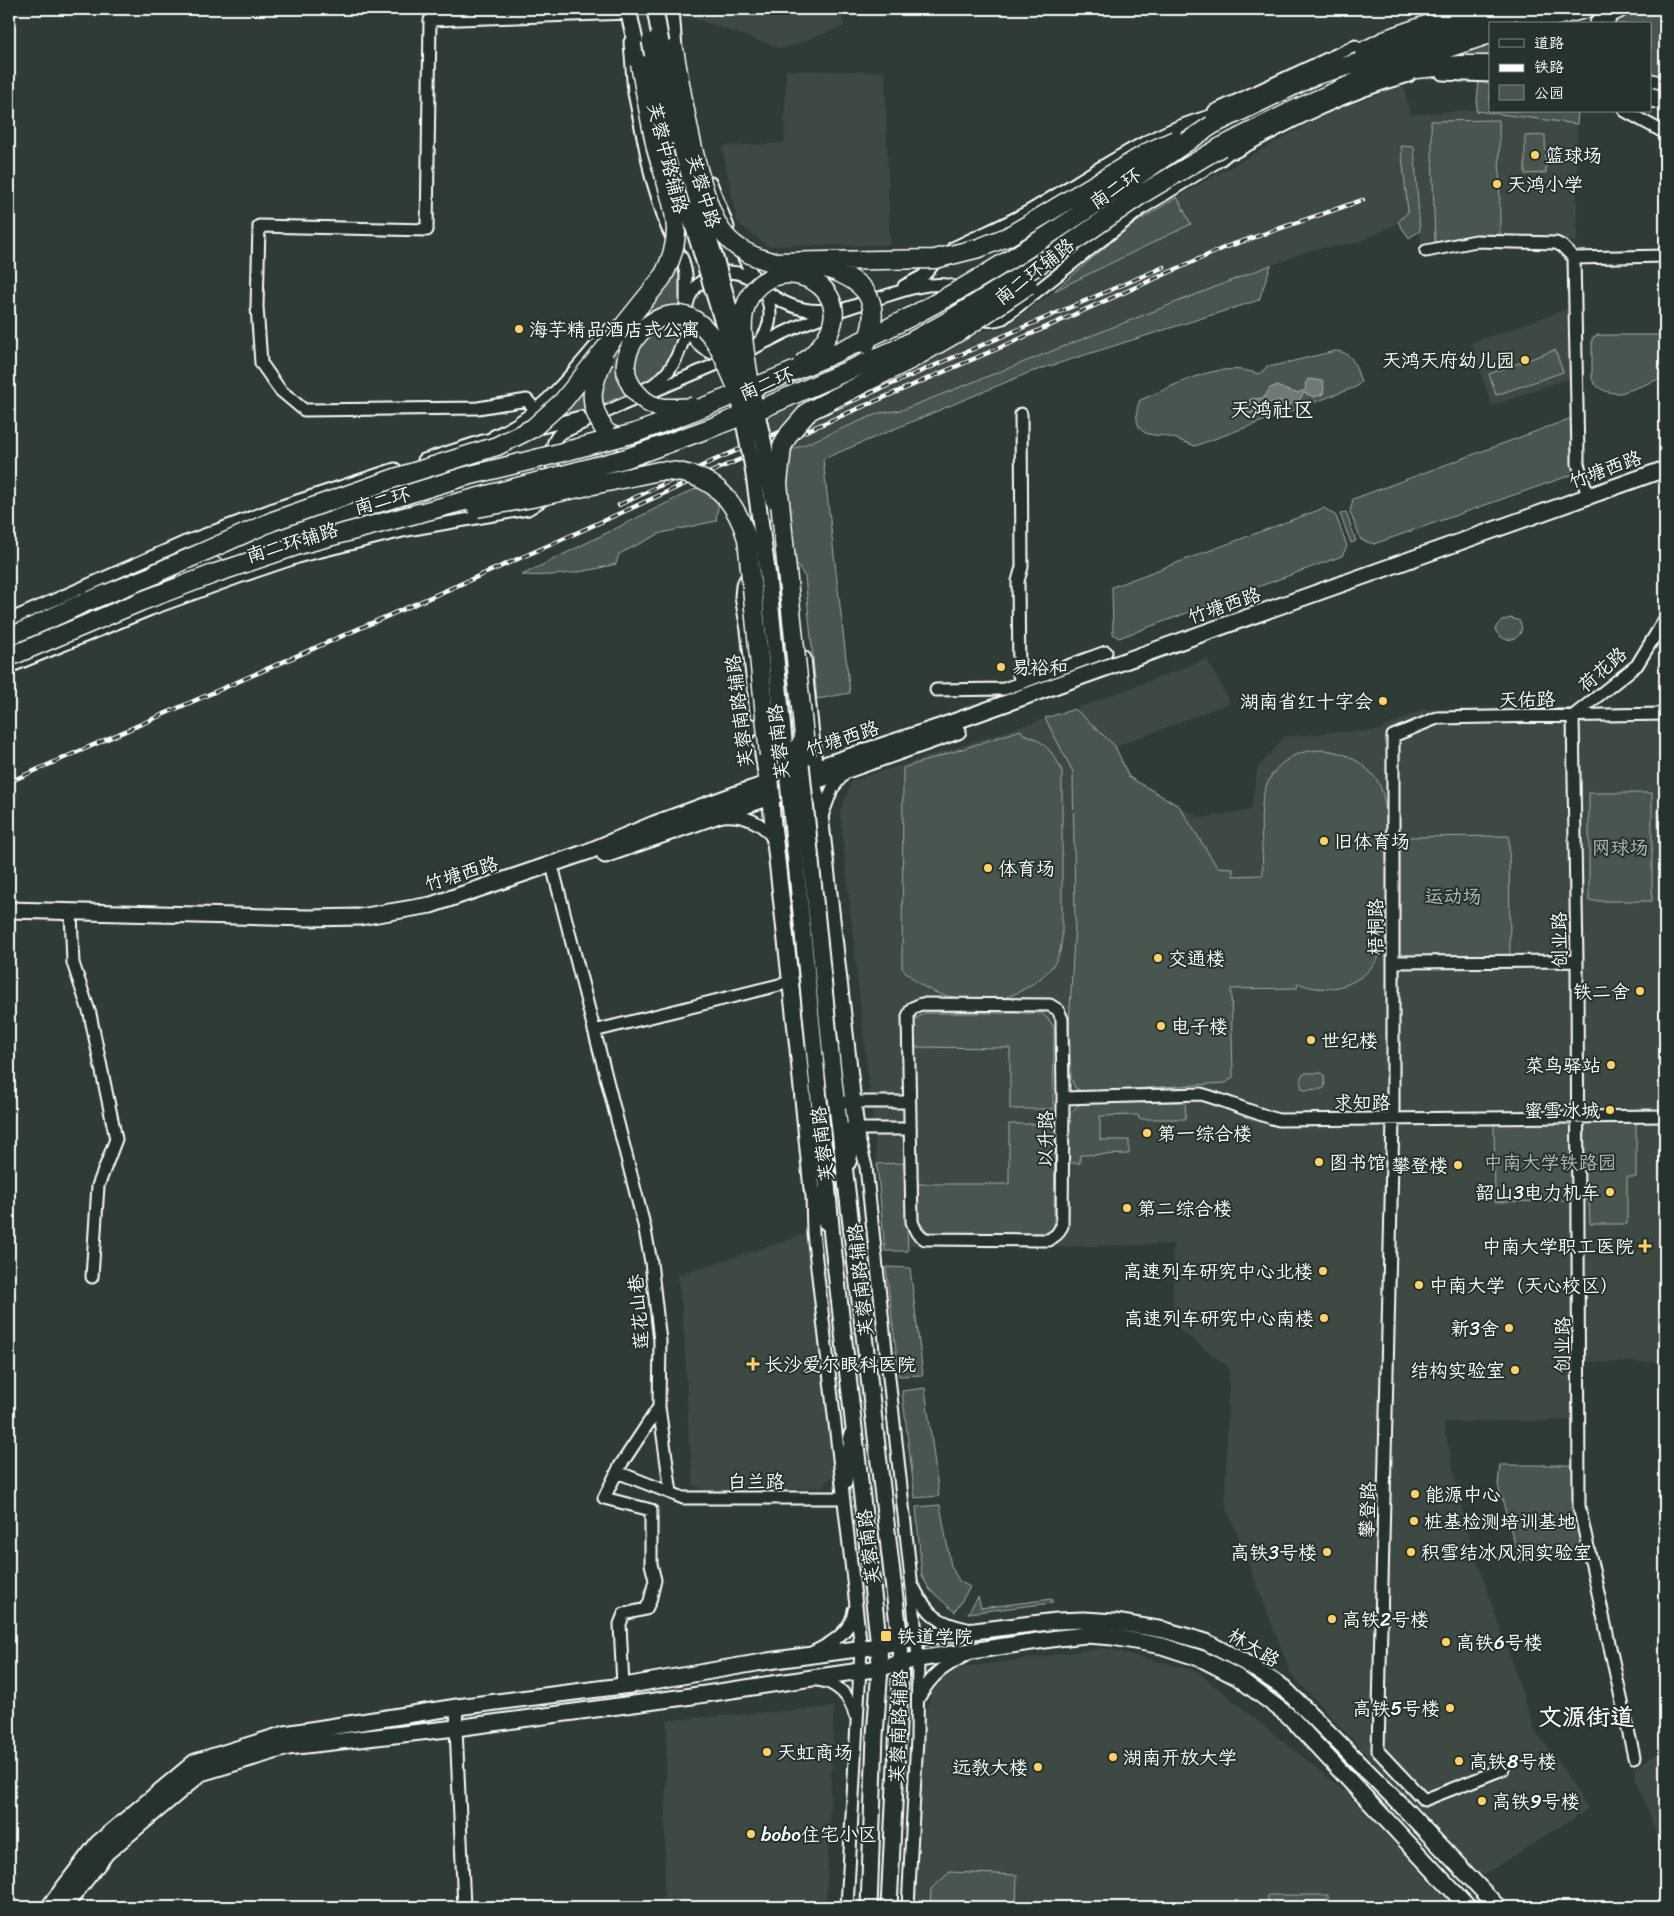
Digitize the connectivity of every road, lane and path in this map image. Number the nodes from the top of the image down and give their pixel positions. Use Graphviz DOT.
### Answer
graph roads {
  1 [pos="645,9"];
  2 [pos="655,9"];
  3 [pos="671,9"];
  4 [pos="1450,9"];
  5 [pos="1473,9"];
  6 [pos="1520,9"];
  7 [pos="1585,9"];
  8 [pos="1619,9"];
  9 [pos="628,11"];
  10 [pos="1533,22"];
  11 [pos="1601,22"];
  12 [pos="1489,34"];
  13 [pos="1355,46"];
  14 [pos="674,49"];
  15 [pos="640,64"];
  16 [pos="1489,65"];
  17 [pos="1316,75"];
  18 [pos="1409,76"];
  19 [pos="1489,76"];
  20 [pos="1368,77"];
  21 [pos="1652,83"];
  22 [pos="1665,86"];
  23 [pos="1652,98"];
  24 [pos="1665,101"];
  25 [pos="1247,108"];
  26 [pos="1627,112"];
  27 [pos="1195,120"];
  28 [pos="1212,125"];
  29 [pos="1665,133"];
  30 [pos="1221,153"];
  31 [pos="718,204"];
  32 [pos="1109,217"];
  33 [pos="666,225"];
  34 [pos="1426,251"];
  35 [pos="1665,256"];
  36 [pos="1574,258"];
  37 [pos="683,261"];
  38 [pos="795,263"];
  39 [pos="760,285"];
  40 [pos="686,306"];
  41 [pos="687,327"];
  42 [pos="615,337"];
  43 [pos="749,351"];
  44 [pos="728,357"];
  45 [pos="787,374"];
  46 [pos="742,377"];
  47 [pos="830,379"];
  48 [pos="710,405"];
  49 [pos="536,410"];
  50 [pos="1021,414"];
  51 [pos="483,441"];
  52 [pos="666,444"];
  53 [pos="1665,469"];
  54 [pos="1665,478"];
  55 [pos="1588,496"];
  56 [pos="371,526"];
  57 [pos="767,534"];
  58 [pos="774,547"];
  59 [pos="156,574"];
  60 [pos="1665,618"];
  61 [pos="9,620"];
  62 [pos="9,638"];
  63 [pos="1106,652"];
  64 [pos="9,656"];
  65 [pos="9,667"];
  66 [pos="1021,683"];
  67 [pos="936,690"];
  68 [pos="1665,714"];
  69 [pos="1573,716"];
  70 [pos="1393,736"];
  71 [pos="769,755"];
  72 [pos="850,762"];
  73 [pos="811,771"];
  74 [pos="771,787"];
  75 [pos="713,817"];
  76 [pos="822,827"];
  77 [pos="775,843"];
  78 [pos="554,873"];
  79 [pos="9,910"];
  80 [pos="71,916"];
  81 [pos="9,918"];
  82 [pos="1577,961"];
  83 [pos="1393,962"];
  84 [pos="791,982"];
  85 [pos="594,1031"];
  86 [pos="1063,1098"];
  87 [pos="837,1102"];
  88 [pos="853,1102"];
  89 [pos="909,1102"];
  90 [pos="1665,1116"];
  91 [pos="1576,1118"];
  92 [pos="1393,1119"];
  93 [pos="909,1128"];
  94 [pos="840,1129"];
  95 [pos="856,1129"];
  96 [pos="845,1171"];
  97 [pos="812,1189"];
  98 [pos="832,1237"];
  99 [pos="92,1277"];
  100 [pos="660,1407"];
  101 [pos="852,1410"];
  102 [pos="617,1472"];
  103 [pos="671,1492"];
  104 [pos="843,1503"];
  105 [pos="912,1584"];
  106 [pos="855,1598"];
  107 [pos="974,1631"];
  108 [pos="916,1638"];
  109 [pos="900,1641"];
  110 [pos="880,1646"];
  111 [pos="861,1649"];
  112 [pos="977,1650"];
  113 [pos="806,1656"];
  114 [pos="918,1659"];
  115 [pos="901,1663"];
  116 [pos="880,1668"];
  117 [pos="860,1671"];
  118 [pos="805,1680"];
  119 [pos="623,1686"];
  120 [pos="917,1700"];
  121 [pos="457,1708"];
  122 [pos="857,1725"];
  123 [pos="456,1728"];
  124 [pos="1634,1757"];
  125 [pos="1503,1769"];
  126 [pos="49,1907"];
  127 [pos="64,1907"];
  128 [pos="464,1907"];
  129 [pos="848,1907"];
  130 [pos="869,1907"];
  131 [pos="889,1907"];
  132 [pos="908,1907"];
  133 [pos="1468,1907"];
  134 [pos="1498,1907"];
  1 -- 46 [label="main road, 芙蓉中路, bridge"];
  2 -- 46 [label="main road, 芙蓉中路, bridge"];
  3 -- 14 [label="main road"];
  3 -- 31 [label="street, 芙蓉中路辅路"];
  4 -- 13 [label="street"];
  5 -- 17 [label="highway"];
  6 -- 17 [label="highway, 南二环"];
  7 -- 10 [label="highway"];
  8 -- 11 [label="highway"];
  9 -- 15 [label="main road"];
  9 -- 33 [label="street, 芙蓉中路辅路"];
  9 -- 49 [label="street"];
  12 -- 20 [label="highway, 南二环"];
  13 -- 17 [label="street"];
  13 -- 27 [label="street"];
  14 -- 38 [label="highway, bridge"];
  15 -- 42 [label="highway, bridge"];
  16 -- 20 [label="highway"];
  17 -- 25 [label="highway, 南二环"];
  18 -- 19 [label="street, 南二环辅路"];
  18 -- 20 [label="street, 南二环辅路"];
  18 -- 30 [label="street, 南二环辅路"];
  20 -- 30 [label="highway, 南二环"];
  21 -- 22 [label="highway"];
  23 -- 24 [label="highway, bridge"];
  25 -- 27 [label="street"];
  25 -- 28 [label="highway, 南二环"];
  26 -- 29 [label="street"];
  27 -- 39 [label="street"];
  28 -- 38 [label="highway, bridge"];
  28 -- 45 [label="highway, 南二环, bridge"];
  30 -- 32 [label="highway, 南二环, bridge"];
  30 -- 43 [label="street, 南二环辅路"];
  31 -- 33 [label="street"];
  31 -- 39 [label="street, 芙蓉中路辅路"];
  32 -- 47 [label="highway, 南二环, bridge"];
  32 -- 73 [label="highway, bridge"];
  33 -- 37 [label="street, 芙蓉中路辅路"];
  34 -- 36 [label="street"];
  35 -- 36 [label="street"];
  36 -- 55 [label="street"];
  37 -- 40 [label="street, 芙蓉中路辅路"];
  37 -- 49 [label="street"];
  38 -- 47 [label="highway, bridge"];
  39 -- 40 [label="street"];
  39 -- 43 [label="street"];
  40 -- 41 [label="street"];
  41 -- 44 [label="street"];
  41 -- 51 [label="street, 南二环辅路"];
  42 -- 52 [label="highway, bridge"];
  42 -- 59 [label="highway, bridge"];
  43 -- 44 [label="street"];
  43 -- 46 [label="street"];
  44 -- 46 [label="street"];
  44 -- 65 [label="street, 南二环辅路"];
  45 -- 46 [label="highway, bridge"];
  45 -- 48 [label="highway, 南二环, bridge"];
  46 -- 48 [label="highway, bridge"];
  46 -- 87 [label="main road, 芙蓉南路, bridge"];
  46 -- 98 [label="main road, 芙蓉南路, bridge"];
  47 -- 52 [label="highway, 南二环, bridge"];
  48 -- 59 [label="highway, 南二环, bridge"];
  49 -- 51 [label="street"];
  50 -- 66 [label="street"];
  51 -- 61 [label="street, 南二环辅路"];
  52 -- 56 [label="highway, 南二环, bridge"];
  53 -- 55 [label="main road, 竹塘西路"];
  54 -- 72 [label="main road, 竹塘西路"];
  55 -- 72 [label="main road, 竹塘西路"];
  56 -- 64 [label="highway, 南二环, bridge"];
  56 -- 71 [label="highway, bridge"];
  57 -- 58 [label="street, 芙蓉南路辅路"];
  57 -- 74 [label="street, 芙蓉南路辅路"];
  57 -- 74 [label="street, 芙蓉南路辅路"];
  58 -- 73 [label="street, 芙蓉南路辅路"];
  58 -- 73 [label="street, 芙蓉南路辅路"];
  59 -- 62 [label="highway, 南二环"];
  60 -- 69 [label="street, 荷花路"];
  63 -- 66 [label="street"];
  66 -- 67 [label="street"];
  68 -- 69 [label="street, 天佑路"];
  69 -- 70 [label="street, 天佑路"];
  69 -- 82 [label="street, 创业路"];
  70 -- 83 [label="street, 梧桐路"];
  71 -- 74 [label="main road"];
  72 -- 73 [label="main road, 竹塘西路"];
  72 -- 76 [label="street"];
  73 -- 74 [label="main road, 竹塘西路"];
  73 -- 76 [label="main road"];
  74 -- 75 [label="main road, 竹塘西路"];
  74 -- 77 [label="main road"];
  74 -- 80 [label="main road, 竹塘西路"];
  75 -- 77 [label="street"];
  75 -- 78 [label="main road, 竹塘西路"];
  76 -- 88 [label="main road"];
  77 -- 84 [label="main road"];
  78 -- 80 [label="main road, 竹塘西路"];
  78 -- 85 [label="street, 莲花山巷"];
  79 -- 80 [label="main road, 竹塘西路"];
  80 -- 81 [label="main road, 竹塘西路"];
  80 -- 99 [label="street"];
  82 -- 83 [label="street"];
  82 -- 91 [label="street, 创业路"];
  83 -- 92 [label="street, 梧桐路"];
  84 -- 85 [label="street"];
  84 -- 97 [label="main road"];
  85 -- 100 [label="street, 莲花山巷"];
  86 -- 89 [label="street, 以升路"];
  86 -- 92 [label="street, 求知路"];
  86 -- 93 [label="street, 以升路"];
  87 -- 88 [label="street"];
  87 -- 94 [label="main road, 芙蓉南路"];
  88 -- 89 [label="street"];
  88 -- 95 [label="main road"];
  89 -- 93 [label="street, 以升路"];
  90 -- 91 [label="street, 求知路"];
  91 -- 92 [label="street, 求知路"];
  91 -- 124 [label="street, 创业路"];
  92 -- 125 [label="street, 攀登路"];
  93 -- 95 [label="street"];
  94 -- 95 [label="street"];
  94 -- 96 [label="main road, 芙蓉南路"];
  95 -- 96 [label="main road"];
  95 -- 105 [label="street, 芙蓉南路辅路"];
  96 -- 109 [label="main road, 芙蓉南路"];
  97 -- 98 [label="main road"];
  97 -- 104 [label="street"];
  98 -- 101 [label="main road, 芙蓉南路"];
  100 -- 102 [label="street"];
  100 -- 103 [label="street, 莲花山巷"];
  101 -- 104 [label="street"];
  101 -- 110 [label="main road, 芙蓉南路"];
  102 -- 103 [label="street, 白兰路"];
  102 -- 119 [label="street"];
  103 -- 104 [label="street, 白兰路"];
  104 -- 106 [label="street"];
  105 -- 107 [label="street"];
  105 -- 108 [label="street, 芙蓉南路辅路"];
  106 -- 111 [label="street"];
  106 -- 113 [label="street"];
  107 -- 108 [label="main road, 林大路"];
  107 -- 134 [label="main road, 林大路"];
  108 -- 109 [label="main road, 林大路"];
  108 -- 114 [label="street, 芙蓉南路辅路"];
  109 -- 110 [label="main road, 林大路"];
  109 -- 115 [label="main road, 芙蓉南路"];
  110 -- 111 [label="main road, 林大路"];
  110 -- 116 [label="main road, 芙蓉南路"];
  111 -- 113 [label="main road, 林大路"];
  111 -- 117 [label="street"];
  112 -- 114 [label="main road"];
  112 -- 120 [label="street"];
  112 -- 133 [label="main road"];
  113 -- 119 [label="main road, 林大路"];
  114 -- 115 [label="main road"];
  114 -- 120 [label="street, 芙蓉南路辅路"];
  115 -- 116 [label="main road"];
  115 -- 131 [label="main road, 芙蓉南路"];
  116 -- 117 [label="main road"];
  116 -- 130 [label="main road, 芙蓉南路"];
  117 -- 118 [label="main road"];
  117 -- 122 [label="street"];
  118 -- 122 [label="street"];
  118 -- 123 [label="main road"];
  119 -- 121 [label="main road, 林大路"];
  120 -- 132 [label="street, 芙蓉南路辅路"];
  121 -- 123 [label="street"];
  121 -- 126 [label="main road, 林大路"];
  122 -- 129 [label="street"];
  123 -- 127 [label="main road"];
  123 -- 128 [label="street"];
}
